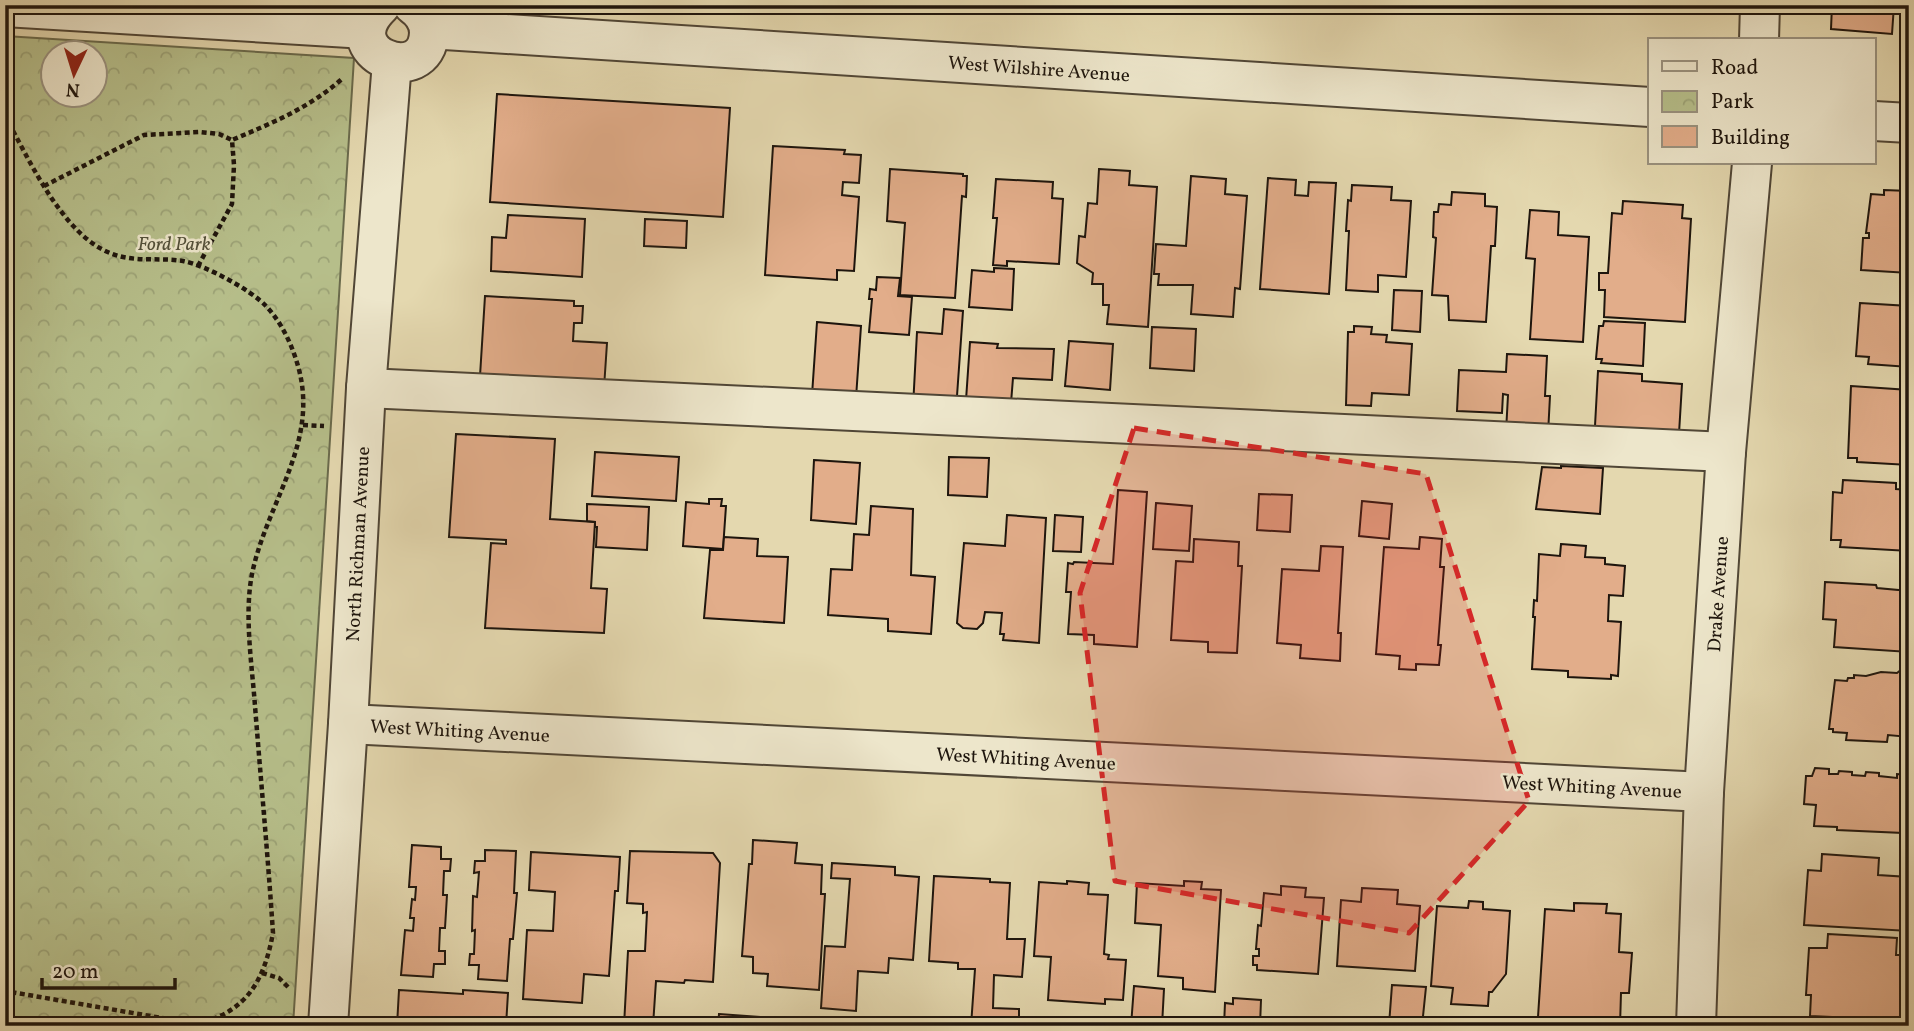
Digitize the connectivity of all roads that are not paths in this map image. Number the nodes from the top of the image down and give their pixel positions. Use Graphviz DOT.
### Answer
graph roads {
  1 [pos="1760,5"];
  2 [pos="5,7"];
  3 [pos="118,10"];
  4 [pos="373,17"];
  5 [pos="421,17"];
  6 [pos="1759,38"];
  7 [pos="391,62"];
  8 [pos="1648,107"];
  9 [pos="1876,121"];
  10 [pos="1909,123"];
  11 [pos="1752,164"];
  12 [pos="366,388"];
  13 [pos="1726,452"];
  14 [pos="348,724"];
  15 [pos="1704,792"];
  16 [pos="328,1026"];
  17 [pos="1696,1026"];
  1 -- 6 [label="street"];
  2 -- 3 [label="street"];
  3 -- 4 [label="street"];
  4 -- 7 [label="street"];
  5 -- 7 [label="street"];
  5 -- 8 [label="street, West Wilshire Avenue"];
  7 -- 12 [label="street, North Richman Avenue"];
  9 -- 10 [label="street"];
  11 -- 13 [label="street, Drake Avenue"];
  12 -- 13 [label="street"];
  12 -- 14 [label="street, North Richman Avenue"];
  13 -- 15 [label="street, Drake Avenue"];
  14 -- 15 [label="street, West Whiting Avenue"];
  14 -- 16 [label="street, North Richman Avenue"];
  15 -- 17 [label="street, Drake Avenue"];
}
